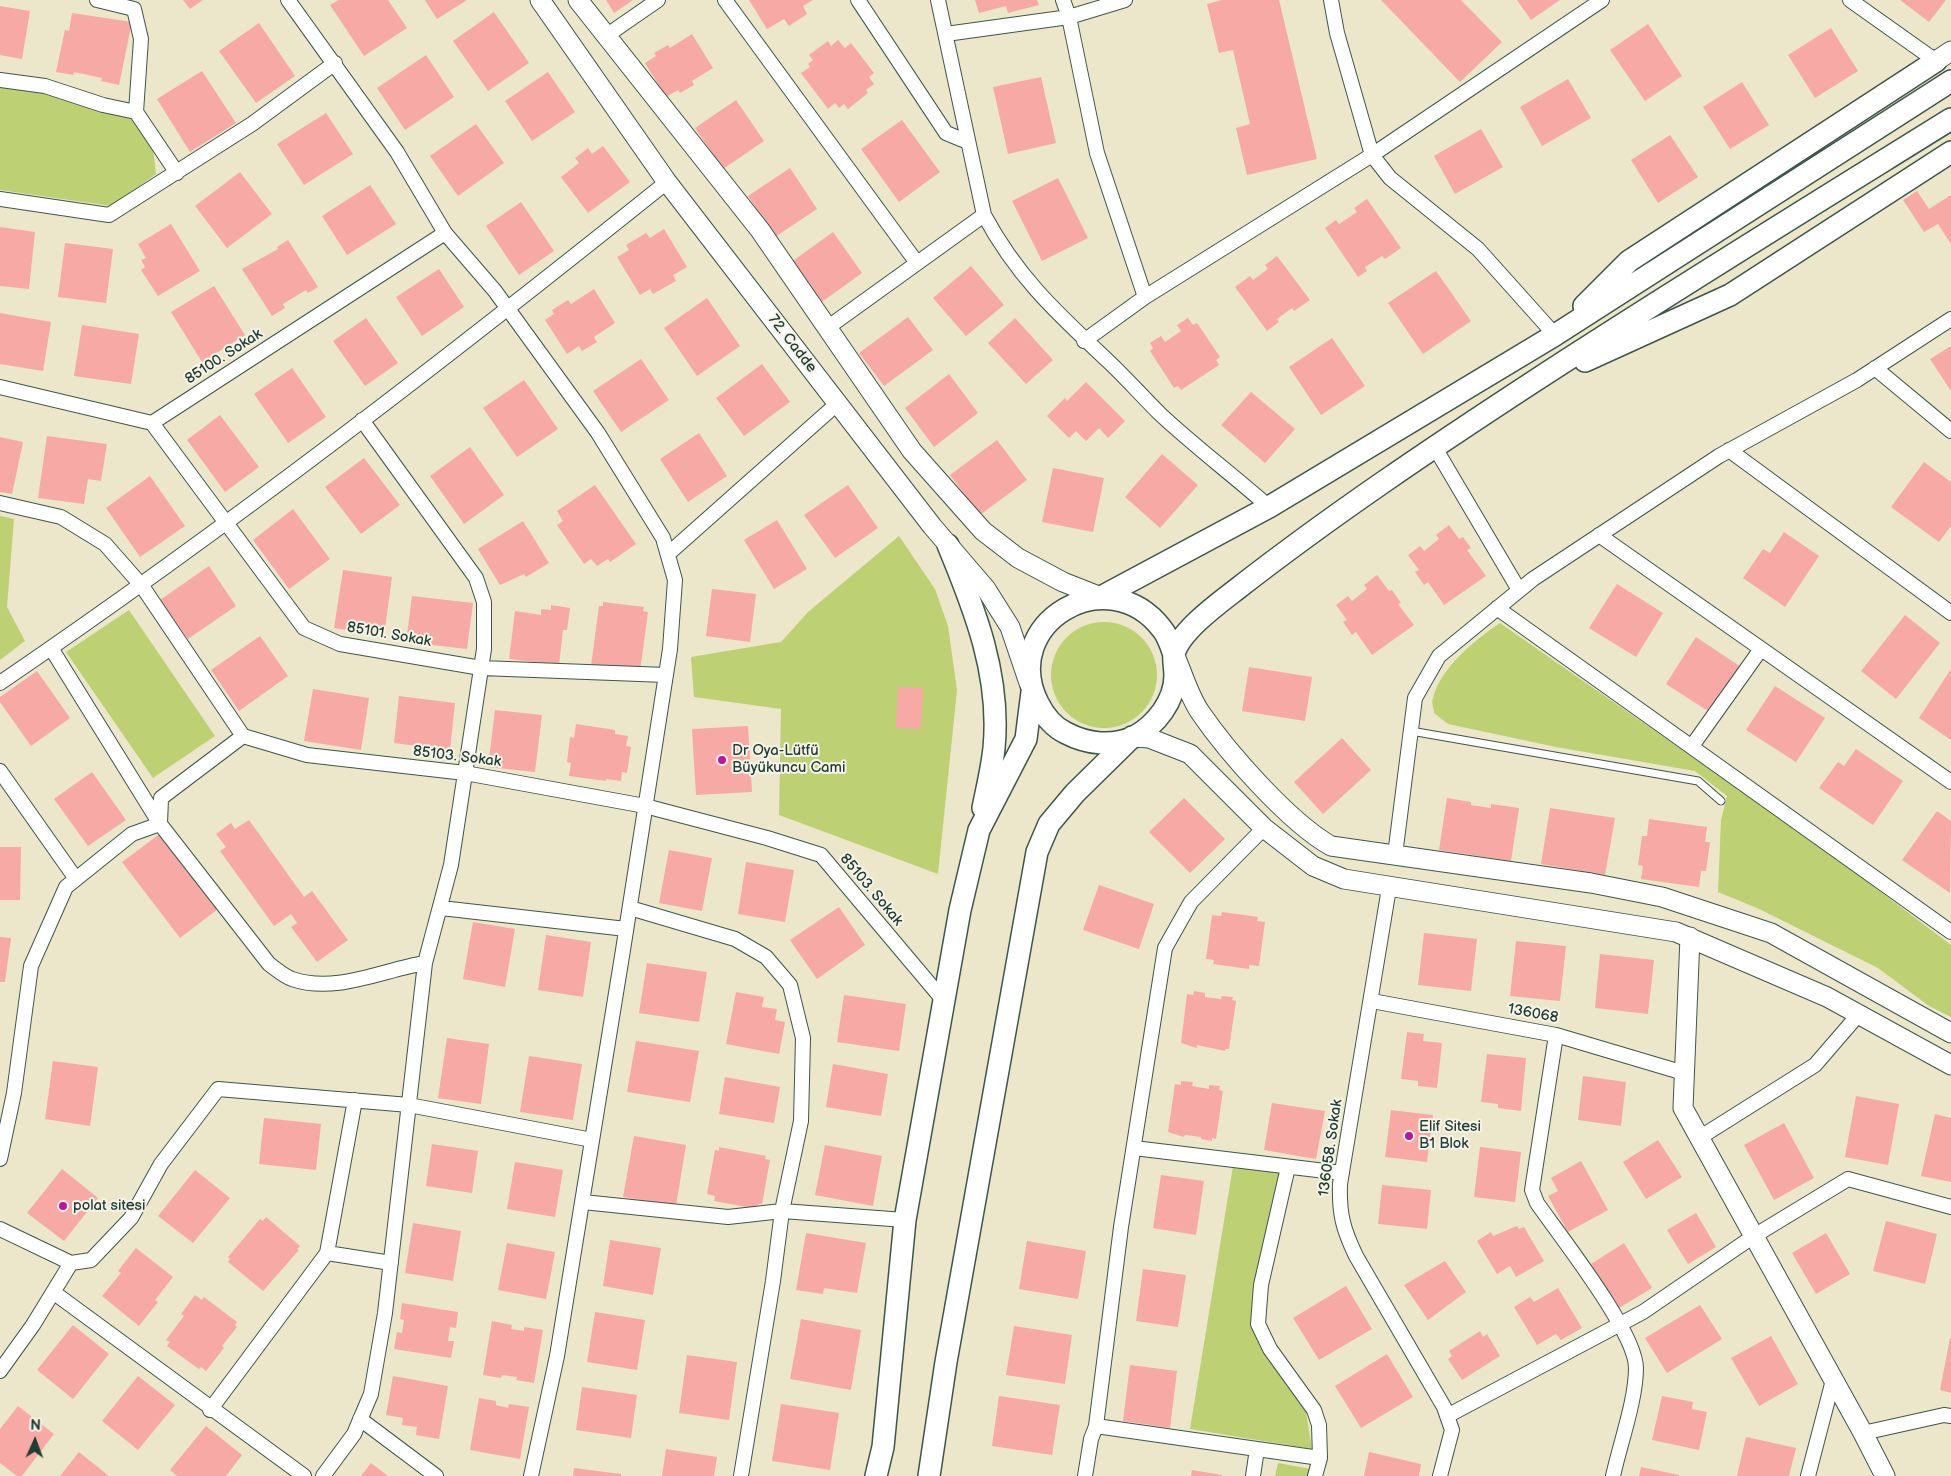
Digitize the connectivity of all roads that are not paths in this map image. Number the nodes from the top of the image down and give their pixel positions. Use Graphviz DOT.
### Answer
graph roads {
  1 [pos="97,0"];
  2 [pos="288,0"];
  3 [pos="540,0"];
  4 [pos="578,0"];
  5 [pos="658,0"];
  6 [pos="725,0"];
  7 [pos="858,0"];
  8 [pos="938,0"];
  9 [pos="1063,0"];
  10 [pos="1125,0"];
  11 [pos="1331,0"];
  12 [pos="1602,0"];
  13 [pos="1850,0"];
  14 [pos="1069,17"];
  15 [pos="946,34"];
  16 [pos="606,36"];
  17 [pos="1943,56"];
  18 [pos="335,63"];
  19 [pos="0,80"];
  20 [pos="1951,80"];
  21 [pos="136,112"];
  22 [pos="1951,119"];
  23 [pos="968,142"];
  24 [pos="1951,152"];
  25 [pos="1372,155"];
  26 [pos="177,173"];
  27 [pos="667,182"];
  28 [pos="0,199"];
  29 [pos="984,215"];
  30 [pos="445,233"];
  31 [pos="917,263"];
  32 [pos="1145,297"];
  33 [pos="508,310"];
  34 [pos="1951,319"];
  35 [pos="827,328"];
  36 [pos="1555,335"];
  37 [pos="1084,341"];
  38 [pos="1875,368"];
  39 [pos="0,387"];
  40 [pos="1521,390"];
  41 [pos="838,403"];
  42 [pos="362,420"];
  43 [pos="152,423"];
  44 [pos="1951,431"];
  45 [pos="1434,446"];
  46 [pos="1729,450"];
  47 [pos="0,503"];
  48 [pos="1269,507"];
  49 [pos="226,524"];
  50 [pos="1599,535"];
  51 [pos="948,545"];
  52 [pos="668,554"];
  53 [pos="142,586"];
  54 [pos="1519,590"];
  55 [pos="1101,597"];
  56 [pos="1497,608"];
  57 [pos="1951,613"];
  58 [pos="51,648"];
  59 [pos="1761,649"];
  60 [pos="1174,654"];
  61 [pos="481,668"];
  62 [pos="666,674"];
  63 [pos="0,683"];
  64 [pos="1032,692"];
  65 [pos="1411,730"];
  66 [pos="242,736"];
  67 [pos="1132,738"];
  68 [pos="1692,746"];
  69 [pos="0,771"];
  70 [pos="465,773"];
  71 [pos="1951,782"];
  72 [pos="1721,801"];
  73 [pos="645,806"];
  74 [pos="160,824"];
  75 [pos="1264,828"];
  76 [pos="979,830"];
  77 [pos="1395,855"];
  78 [pos="76,880"];
  79 [pos="1389,888"];
  80 [pos="441,908"];
  81 [pos="630,908"];
  82 [pos="626,929"];
  83 [pos="1951,931"];
  84 [pos="1690,937"];
  85 [pos="425,963"];
  86 [pos="944,1001"];
  87 [pos="1372,1001"];
  88 [pos="1859,1014"];
  89 [pos="1951,1033"];
  90 [pos="1556,1035"];
  91 [pos="1951,1065"];
  92 [pos="1684,1073"];
  93 [pos="354,1100"];
  94 [pos="409,1105"];
  95 [pos="1699,1138"];
  96 [pos="592,1140"];
  97 [pos="1134,1148"];
  98 [pos="0,1159"];
  99 [pos="1288,1167"];
  100 [pos="1342,1173"];
  101 [pos="583,1202"];
  102 [pos="1951,1207"];
  103 [pos="782,1211"];
  104 [pos="905,1220"];
  105 [pos="0,1229"];
  106 [pos="1754,1236"];
  107 [pos="327,1253"];
  108 [pos="71,1263"];
  109 [pos="391,1263"];
  110 [pos="53,1292"];
  111 [pos="1620,1324"];
  112 [pos="0,1371"];
  113 [pos="1833,1380"];
  114 [pos="210,1410"];
  115 [pos="1447,1416"];
  116 [pos="1951,1416"];
  117 [pos="360,1419"];
  118 [pos="1096,1426"];
  119 [pos="1863,1433"];
  120 [pos="1257,1449"];
  121 [pos="1320,1458"];
  122 [pos="304,1476"];
  123 [pos="323,1476"];
  124 [pos="436,1476"];
  125 [pos="531,1476"];
  126 [pos="741,1476"];
  127 [pos="876,1476"];
  128 [pos="929,1476"];
  129 [pos="1085,1476"];
  130 [pos="1253,1476"];
  131 [pos="1315,1476"];
  132 [pos="1440,1476"];
  133 [pos="1613,1476"];
  134 [pos="1808,1476"];
  135 [pos="1885,1476"];
  1 -- 21 [label="street"];
  2 -- 18 [label="street"];
  3 -- 27 [label="main road, 72. Cadde"];
  4 -- 16 [label="main road"];
  5 -- 16 [label="street"];
  6 -- 31 [label="street"];
  7 -- 23 [label="street"];
  8 -- 15 [label="street"];
  9 -- 14 [label="street"];
  10 -- 14 [label="street"];
  11 -- 25 [label="street"];
  12 -- 25 [label="street"];
  13 -- 17 [label="street"];
  14 -- 15 [label="street"];
  14 -- 32 [label="street"];
  15 -- 23 [label="street"];
  16 -- 35 [label="main road"];
  17 -- 36 [label="main road"];
  18 -- 26 [label="street"];
  18 -- 30 [label="street"];
  19 -- 21 [label="street"];
  20 -- 36 [label="main road"];
  21 -- 26 [label="street"];
  22 -- 40 [label="main road"];
  23 -- 29 [label="street"];
  24 -- 40 [label="main road"];
  25 -- 32 [label="street"];
  25 -- 36 [label="street"];
  26 -- 28 [label="street"];
  27 -- 33 [label="street"];
  27 -- 41 [label="main road, 72. Cadde"];
  29 -- 31 [label="street"];
  29 -- 37 [label="street"];
  30 -- 33 [label="street"];
  30 -- 43 [label="street, 85100. Sokak"];
  31 -- 35 [label="street"];
  32 -- 37 [label="street"];
  33 -- 42 [label="street"];
  33 -- 52 [label="street"];
  34 -- 38 [label="street"];
  35 -- 55 [label="main road"];
  36 -- 48 [label="main road"];
  37 -- 48 [label="street"];
  38 -- 44 [label="street"];
  38 -- 46 [label="street"];
  39 -- 43 [label="street"];
  40 -- 45 [label="main road"];
  41 -- 51 [label="main road, 72. Cadde"];
  41 -- 52 [label="street"];
  42 -- 49 [label="street"];
  42 -- 61 [label="street"];
  43 -- 49 [label="street, 85101. Sokak"];
  45 -- 54 [label="street"];
  45 -- 60 [label="main road"];
  46 -- 50 [label="street"];
  46 -- 57 [label="street"];
  47 -- 53 [label="street"];
  48 -- 55 [label="main road"];
  49 -- 53 [label="street"];
  49 -- 61 [label="street, 85101. Sokak"];
  50 -- 54 [label="street"];
  50 -- 59 [label="street"];
  51 -- 64 [label="main road, 72. Cadde"];
  51 -- 76 [label="main road"];
  52 -- 62 [label="street"];
  53 -- 58 [label="street"];
  53 -- 66 [label="street"];
  54 -- 56 [label="street"];
  55 -- 60 [label="main road"];
  55 -- 64 [label="main road"];
  56 -- 65 [label="street"];
  56 -- 68 [label="street"];
  58 -- 63 [label="street"];
  58 -- 74 [label="street"];
  59 -- 68 [label="street"];
  59 -- 71 [label="street"];
  60 -- 67 [label="main road"];
  60 -- 77 [label="main road"];
  61 -- 62 [label="street, 85101. Sokak"];
  61 -- 70 [label="street"];
  62 -- 73 [label="street"];
  64 -- 67 [label="main road"];
  64 -- 76 [label="main road"];
  65 -- 72 [label="lane"];
  65 -- 77 [label="street"];
  66 -- 70 [label="street, 85103. Sokak"];
  66 -- 74 [label="street"];
  67 -- 75 [label="main road"];
  67 -- 128 [label="main road"];
  68 -- 83 [label="street"];
  69 -- 78 [label="street"];
  70 -- 73 [label="street, 85103. Sokak"];
  70 -- 80 [label="street"];
  73 -- 81 [label="street"];
  73 -- 86 [label="street, 85103. Sokak"];
  74 -- 78 [label="street"];
  74 -- 85 [label="street"];
  75 -- 79 [label="main road"];
  75 -- 97 [label="street"];
  76 -- 86 [label="main road"];
  77 -- 89 [label="main road"];
  78 -- 98 [label="street"];
  79 -- 84 [label="main road"];
  79 -- 87 [label="street, 136058. Sokak"];
  80 -- 82 [label="street"];
  80 -- 85 [label="street"];
  81 -- 82 [label="street"];
  81 -- 103 [label="street"];
  82 -- 96 [label="street"];
  84 -- 88 [label="main road"];
  84 -- 92 [label="main road"];
  85 -- 94 [label="street"];
  86 -- 104 [label="main road"];
  87 -- 90 [label="street, 136068"];
  87 -- 100 [label="street, 136058. Sokak"];
  88 -- 91 [label="main road"];
  88 -- 95 [label="street"];
  90 -- 92 [label="street, 136068"];
  90 -- 111 [label="street"];
  92 -- 95 [label="main road"];
  93 -- 94 [label="street"];
  93 -- 107 [label="street"];
  93 -- 108 [label="street"];
  94 -- 96 [label="street"];
  94 -- 109 [label="street"];
  95 -- 106 [label="main road"];
  96 -- 101 [label="street"];
  97 -- 99 [label="street"];
  97 -- 118 [label="street"];
  99 -- 100 [label="street"];
  99 -- 121 [label="street"];
  100 -- 115 [label="street, 136058. Sokak"];
  101 -- 103 [label="street"];
  101 -- 125 [label="street"];
  102 -- 106 [label="street"];
  103 -- 104 [label="street"];
  103 -- 126 [label="street"];
  104 -- 127 [label="main road"];
  105 -- 108 [label="street"];
  106 -- 111 [label="street"];
  106 -- 113 [label="main road"];
  107 -- 109 [label="street"];
  107 -- 114 [label="street"];
  108 -- 110 [label="street"];
  109 -- 117 [label="street"];
  110 -- 112 [label="street"];
  110 -- 114 [label="street"];
  111 -- 115 [label="street"];
  111 -- 133 [label="street"];
  113 -- 119 [label="main road"];
  113 -- 134 [label="street"];
  114 -- 122 [label="street"];
  115 -- 132 [label="street, 136058. Sokak"];
  116 -- 119 [label="street"];
  117 -- 123 [label="street"];
  117 -- 124 [label="street"];
  118 -- 120 [label="street"];
  118 -- 129 [label="street"];
  119 -- 135 [label="main road"];
  120 -- 121 [label="street"];
  120 -- 130 [label="street"];
  121 -- 131 [label="street"];
}
